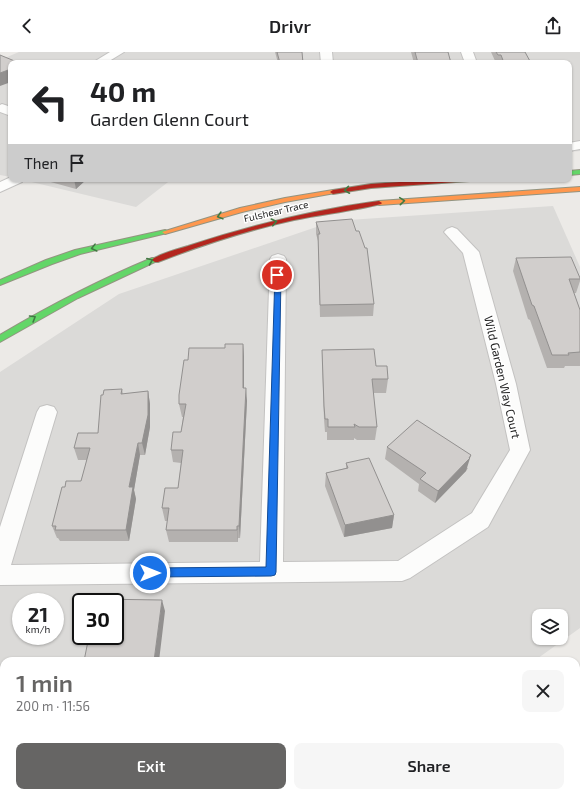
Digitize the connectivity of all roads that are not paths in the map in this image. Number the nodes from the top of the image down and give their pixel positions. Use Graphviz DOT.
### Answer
graph roads {
  1 [pos="118,52"];
  2 [pos="103,60"];
  3 [pos="11,182"];
  4 [pos="420,182"];
  5 [pos="0,188"];
  6 [pos="580,189"];
  7 [pos="322,193"];
  8 [pos="333,209"];
  9 [pos="452,232"];
  10 [pos="278,259"];
  11 [pos="0,283"];
  12 [pos="0,339"];
  13 [pos="47,412"];
  14 [pos="5,571"];
  15 [pos="271,572"];
  1 -- 2 [label="street"];
  3 -- 5 [label="street"];
  4 -- 7 [label="street, Fulshear Trace, one-way"];
  8 -- 6 [label="street, Fulshear Trace, one-way"];
  7 -- 8 [label="street"];
  7 -- 11 [label="street, Fulshear Trace, one-way"];
  12 -- 8 [label="street, Fulshear Trace, one-way"];
  9 -- 15 [label="street, Wild Garden Way Court"];
  10 -- 15 [label="street"];
  13 -- 14 [label="street"];
  14 -- 15 [label="street, Wild Garden Way Court"];
}
